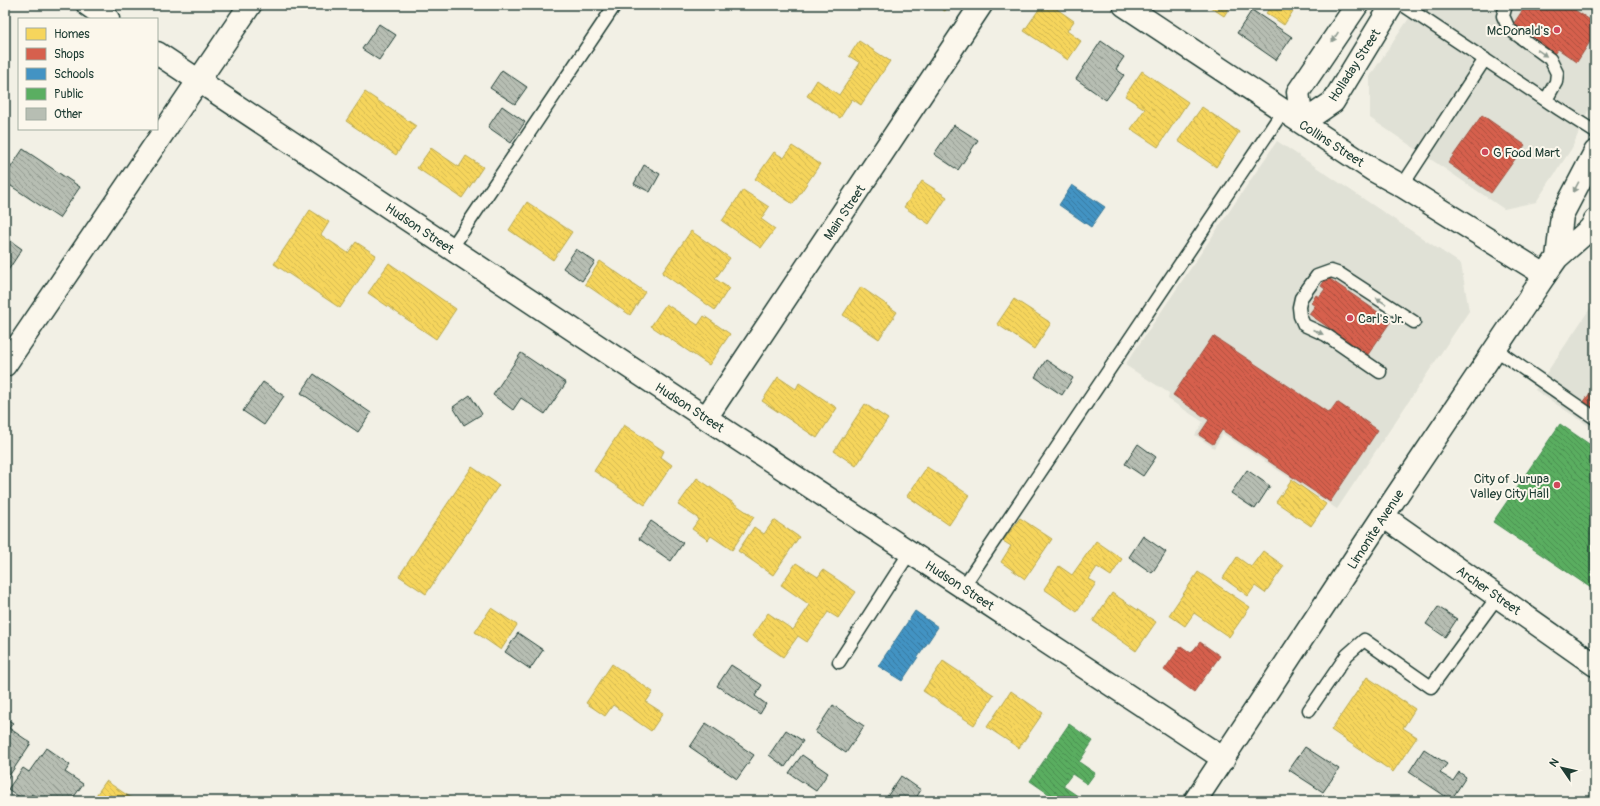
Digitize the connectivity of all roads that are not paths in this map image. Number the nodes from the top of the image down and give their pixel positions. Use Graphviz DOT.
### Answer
graph roads {
  1 [pos="88,5"];
  2 [pos="250,5"];
  3 [pos="615,5"];
  4 [pos="981,5"];
  5 [pos="1124,5"];
  6 [pos="1357,5"];
  7 [pos="1392,5"];
  8 [pos="1403,5"];
  9 [pos="1506,5"];
  10 [pos="107,18"];
  11 [pos="158,54"];
  12 [pos="1485,59"];
  13 [pos="199,82"];
  14 [pos="1546,100"];
  15 [pos="1283,111"];
  16 [pos="1302,123"];
  17 [pos="1595,132"];
  18 [pos="1595,152"];
  19 [pos="1402,186"];
  20 [pos="1594,224"];
  21 [pos="451,249"];
  22 [pos="1551,266"];
  23 [pos="1414,322"];
  24 [pos="1495,349"];
  25 [pos="5,365"];
  26 [pos="1380,372"];
  27 [pos="706,418"];
  28 [pos="1595,418"];
  29 [pos="1383,516"];
  30 [pos="910,552"];
  31 [pos="963,587"];
  32 [pos="1498,596"];
  33 [pos="839,662"];
  34 [pos="1595,665"];
  35 [pos="1309,710"];
  36 [pos="1224,758"];
  37 [pos="1195,801"];
  1 -- 10 [label="street"];
  2 -- 13 [label="street"];
  3 -- 21 [label="lane"];
  4 -- 27 [label="street, Main Street"];
  5 -- 15 [label="street, Collins Street"];
  6 -- 16 [label="street, one-way"];
  7 -- 16 [label="street, Holladay Street"];
  8 -- 12 [label="lane"];
  9 -- 14 [label="lane, one-way"];
  11 -- 13 [label="street, Hudson Street"];
  12 -- 14 [label="lane"];
  12 -- 19 [label="lane"];
  13 -- 21 [label="street, Hudson Street"];
  13 -- 25 [label="street"];
  14 -- 17 [label="lane"];
  15 -- 16 [label="street, Collins Street"];
  15 -- 31 [label="lane"];
  16 -- 19 [label="street, Collins Street"];
  18 -- 22 [label="street, Limonite Avenue, one-way"];
  19 -- 22 [label="street, Collins Street"];
  20 -- 22 [label="street, Limonite Avenue"];
  21 -- 27 [label="street, Hudson Street"];
  22 -- 24 [label="street, Limonite Avenue"];
  23 -- 26 [label="lane, one-way"];
  24 -- 28 [label="lane"];
  24 -- 29 [label="street, Limonite Avenue"];
  27 -- 30 [label="street, Hudson Street"];
  29 -- 32 [label="street, Archer Street"];
  29 -- 36 [label="street, Limonite Avenue"];
  30 -- 31 [label="street, Hudson Street"];
  30 -- 33 [label="lane"];
  31 -- 36 [label="street, Hudson Street"];
  32 -- 34 [label="street, Archer Street"];
  32 -- 35 [label="lane"];
  36 -- 37 [label="street, Limonite Avenue"];
}
